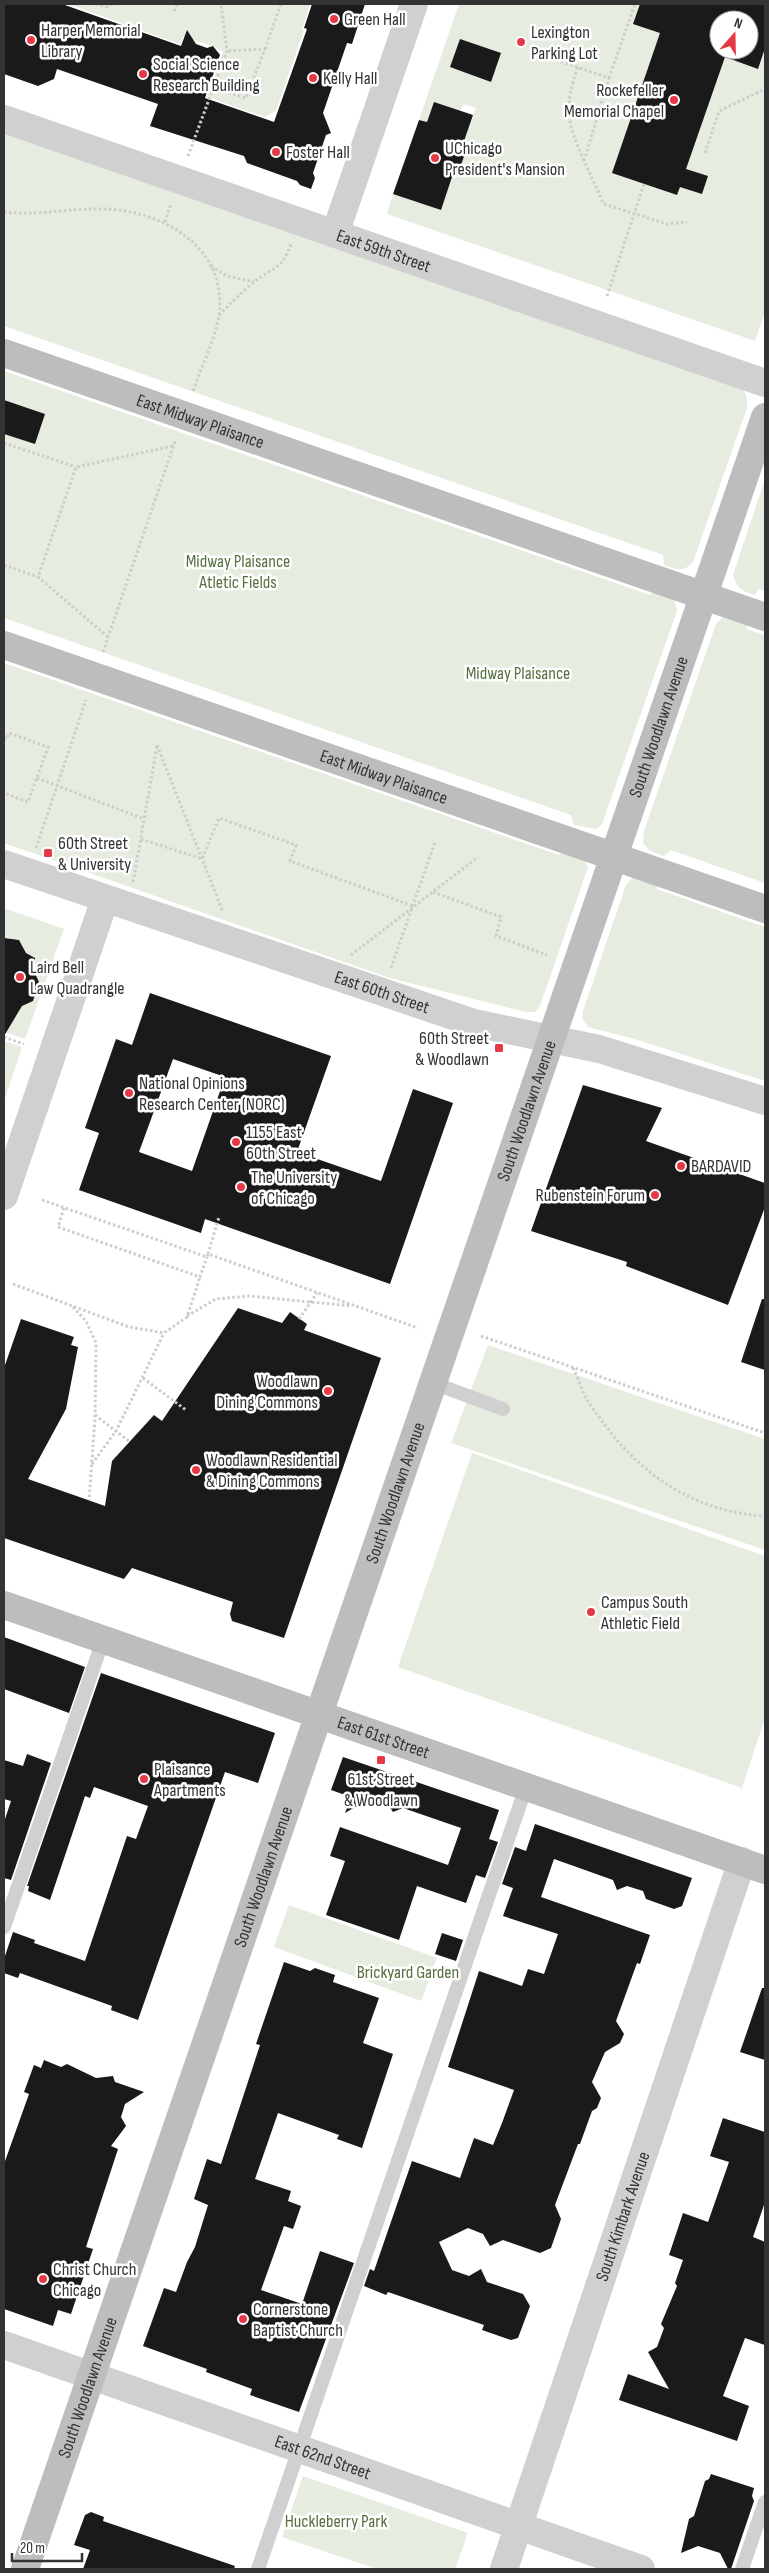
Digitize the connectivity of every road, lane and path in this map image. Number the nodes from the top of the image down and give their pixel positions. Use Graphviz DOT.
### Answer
graph roads {
  1 [pos="96,4"];
  2 [pos="112,4"];
  3 [pos="177,4"];
  4 [pos="221,4"];
  5 [pos="281,4"];
  6 [pos="414,4"];
  7 [pos="635,4"];
  8 [pos="174,11"];
  9 [pos="265,49"];
  10 [pos="227,51"];
  11 [pos="542,55"];
  12 [pos="578,67"];
  13 [pos="609,78"];
  14 [pos="214,88"];
  15 [pos="765,89"];
  16 [pos="4,119"];
  17 [pos="705,153"];
  18 [pos="186,162"];
  19 [pos="584,162"];
  20 [pos="644,184"];
  21 [pos="173,197"];
  22 [pos="4,212"];
  23 [pos="634,214"];
  24 [pos="165,222"];
  25 [pos="687,222"];
  26 [pos="335,234"];
  27 [pos="293,239"];
  28 [pos="211,266"];
  29 [pos="254,282"];
  30 [pos="607,296"];
  31 [pos="219,316"];
  32 [pos="4,353"];
  33 [pos="765,383"];
  34 [pos="193,391"];
  35 [pos="765,417"];
  36 [pos="178,431"];
  37 [pos="4,442"];
  38 [pos="173,446"];
  39 [pos="76,467"];
  40 [pos="4,565"];
  41 [pos="38,577"];
  42 [pos="704,596"];
  43 [pos="765,617"];
  44 [pos="108,637"];
  45 [pos="4,645"];
  46 [pos="103,652"];
  47 [pos="89,692"];
  48 [pos="4,738"];
  49 [pos="37,778"];
  50 [pos="57,786"];
  51 [pos="4,793"];
  52 [pos="144,818"];
  53 [pos="141,839"];
  54 [pos="435,842"];
  55 [pos="34,854"];
  56 [pos="478,857"];
  57 [pos="614,858"];
  58 [pos="202,860"];
  59 [pos="4,864"];
  60 [pos="133,882"];
  61 [pos="433,892"];
  62 [pos="105,899"];
  63 [pos="413,906"];
  64 [pos="765,910"];
  65 [pos="223,913"];
  66 [pos="547,955"];
  67 [pos="348,957"];
  68 [pos="390,971"];
  69 [pos="4,1037"];
  70 [pos="551,1040"];
  71 [pos="24,1044"];
  72 [pos="765,1101"];
  73 [pos="4,1196"];
  74 [pos="42,1200"];
  75 [pos="64,1208"];
  76 [pos="219,1217"];
  77 [pos="208,1255"];
  78 [pos="200,1277"];
  79 [pos="13,1284"];
  80 [pos="317,1293"];
  81 [pos="313,1301"];
  82 [pos="71,1305"];
  83 [pos="360,1308"];
  84 [pos="187,1317"];
  85 [pos="299,1319"];
  86 [pos="418,1328"];
  87 [pos="164,1333"];
  88 [pos="481,1336"];
  89 [pos="573,1367"];
  90 [pos="143,1378"];
  91 [pos="432,1383"];
  92 [pos="503,1409"];
  93 [pos="186,1410"];
  94 [pos="95,1415"];
  95 [pos="116,1431"];
  96 [pos="765,1432"];
  97 [pos="130,1442"];
  98 [pos="92,1464"];
  99 [pos="88,1500"];
  100 [pos="765,1516"];
  101 [pos="4,1605"];
  102 [pos="103,1640"];
  103 [pos="319,1714"];
  104 [pos="526,1787"];
  105 [pos="753,1866"];
  106 [pos="4,1927"];
  107 [pos="4,2345"];
  108 [pos="91,2376"];
  109 [pos="300,2450"];
  110 [pos="765,2502"];
  111 [pos="519,2526"];
  112 [pos="25,2569"];
  113 [pos="258,2569"];
  114 [pos="504,2569"];
  115 [pos="641,2569"];
  116 [pos="742,2569"];
  1 -- 2 [label="path"];
  3 -- 8 [label="path"];
  4 -- 10 [label="path"];
  5 -- 9 [label="path"];
  6 -- 26 [label="street"];
  7 -- 13 [label="path"];
  9 -- 10 [label="path"];
  9 -- 14 [label="path"];
  10 -- 14 [label="path"];
  11 -- 12 [label="path"];
  12 -- 13 [label="path"];
  12 -- 19 [label="path"];
  13 -- 19 [label="path"];
  14 -- 18 [label="path"];
  15 -- 17 [label="path"];
  16 -- 26 [label="street, East 59th Street"];
  19 -- 23 [label="path"];
  20 -- 23 [label="path"];
  21 -- 24 [label="path"];
  22 -- 24 [label="path"];
  23 -- 25 [label="path"];
  23 -- 30 [label="path"];
  24 -- 28 [label="path"];
  26 -- 33 [label="street, East 59th Street"];
  27 -- 29 [label="path"];
  28 -- 29 [label="path"];
  28 -- 31 [label="path"];
  29 -- 31 [label="path"];
  31 -- 34 [label="path"];
  32 -- 42 [label="street, East Midway Plaisance"];
  35 -- 42 [label="street, South Woodlawn Avenue"];
  36 -- 38 [label="path"];
  37 -- 39 [label="path"];
  38 -- 39 [label="path"];
  38 -- 44 [label="path"];
  39 -- 41 [label="path"];
  40 -- 41 [label="path"];
  41 -- 44 [label="path"];
  42 -- 43 [label="street, East Midway Plaisance"];
  42 -- 57 [label="street, South Woodlawn Avenue"];
  44 -- 46 [label="path"];
  45 -- 57 [label="street, East Midway Plaisance"];
  47 -- 50 [label="path"];
  48 -- 49 [label="path"];
  49 -- 50 [label="path"];
  49 -- 51 [label="path"];
  50 -- 52 [label="path"];
  50 -- 55 [label="path"];
  52 -- 53 [label="path"];
  52 -- 58 [label="path"];
  53 -- 58 [label="path"];
  53 -- 60 [label="path"];
  54 -- 63 [label="path"];
  56 -- 61 [label="path"];
  57 -- 64 [label="street, East Midway Plaisance"];
  57 -- 70 [label="street, South Woodlawn Avenue"];
  58 -- 63 [label="path"];
  58 -- 65 [label="path"];
  59 -- 62 [label="street, East 60th Street"];
  61 -- 63 [label="path"];
  61 -- 66 [label="path"];
  62 -- 70 [label="street, East 60th Street"];
  62 -- 73 [label="street"];
  63 -- 67 [label="path"];
  63 -- 68 [label="path"];
  69 -- 71 [label="path"];
  70 -- 72 [label="street, East 60th Street"];
  70 -- 91 [label="street, South Woodlawn Avenue"];
  74 -- 75 [label="path"];
  75 -- 77 [label="path"];
  75 -- 78 [label="path"];
  76 -- 77 [label="path"];
  77 -- 78 [label="path"];
  77 -- 80 [label="path"];
  78 -- 84 [label="path"];
  79 -- 82 [label="path"];
  80 -- 81 [label="path"];
  80 -- 83 [label="path"];
  81 -- 83 [label="path"];
  81 -- 84 [label="path"];
  81 -- 85 [label="path"];
  82 -- 87 [label="path"];
  82 -- 94 [label="path"];
  83 -- 86 [label="path"];
  84 -- 87 [label="path"];
  87 -- 90 [label="path"];
  88 -- 89 [label="path"];
  89 -- 96 [label="path"];
  89 -- 100 [label="path"];
  90 -- 93 [label="path"];
  90 -- 95 [label="path"];
  91 -- 92 [label="lane"];
  91 -- 103 [label="street, South Woodlawn Avenue"];
  94 -- 95 [label="path"];
  94 -- 98 [label="path"];
  95 -- 97 [label="path"];
  95 -- 98 [label="path"];
  98 -- 99 [label="path"];
  101 -- 102 [label="street, East 61st Street"];
  102 -- 103 [label="street, East 61st Street"];
  102 -- 106 [label="lane"];
  103 -- 104 [label="street, East 61st Street"];
  103 -- 108 [label="street, South Woodlawn Avenue"];
  104 -- 105 [label="street, East 61st Street"];
  104 -- 109 [label="lane"];
  105 -- 111 [label="street, South Kimbark Avenue"];
  107 -- 108 [label="street, East 62nd Street"];
  108 -- 109 [label="street, East 62nd Street"];
  108 -- 112 [label="street, South Woodlawn Avenue"];
  109 -- 111 [label="street, East 62nd Street"];
  109 -- 113 [label="lane"];
  110 -- 116 [label="lane"];
  111 -- 114 [label="street, South Kimbark Avenue"];
  111 -- 115 [label="street, East 62nd Street"];
}
